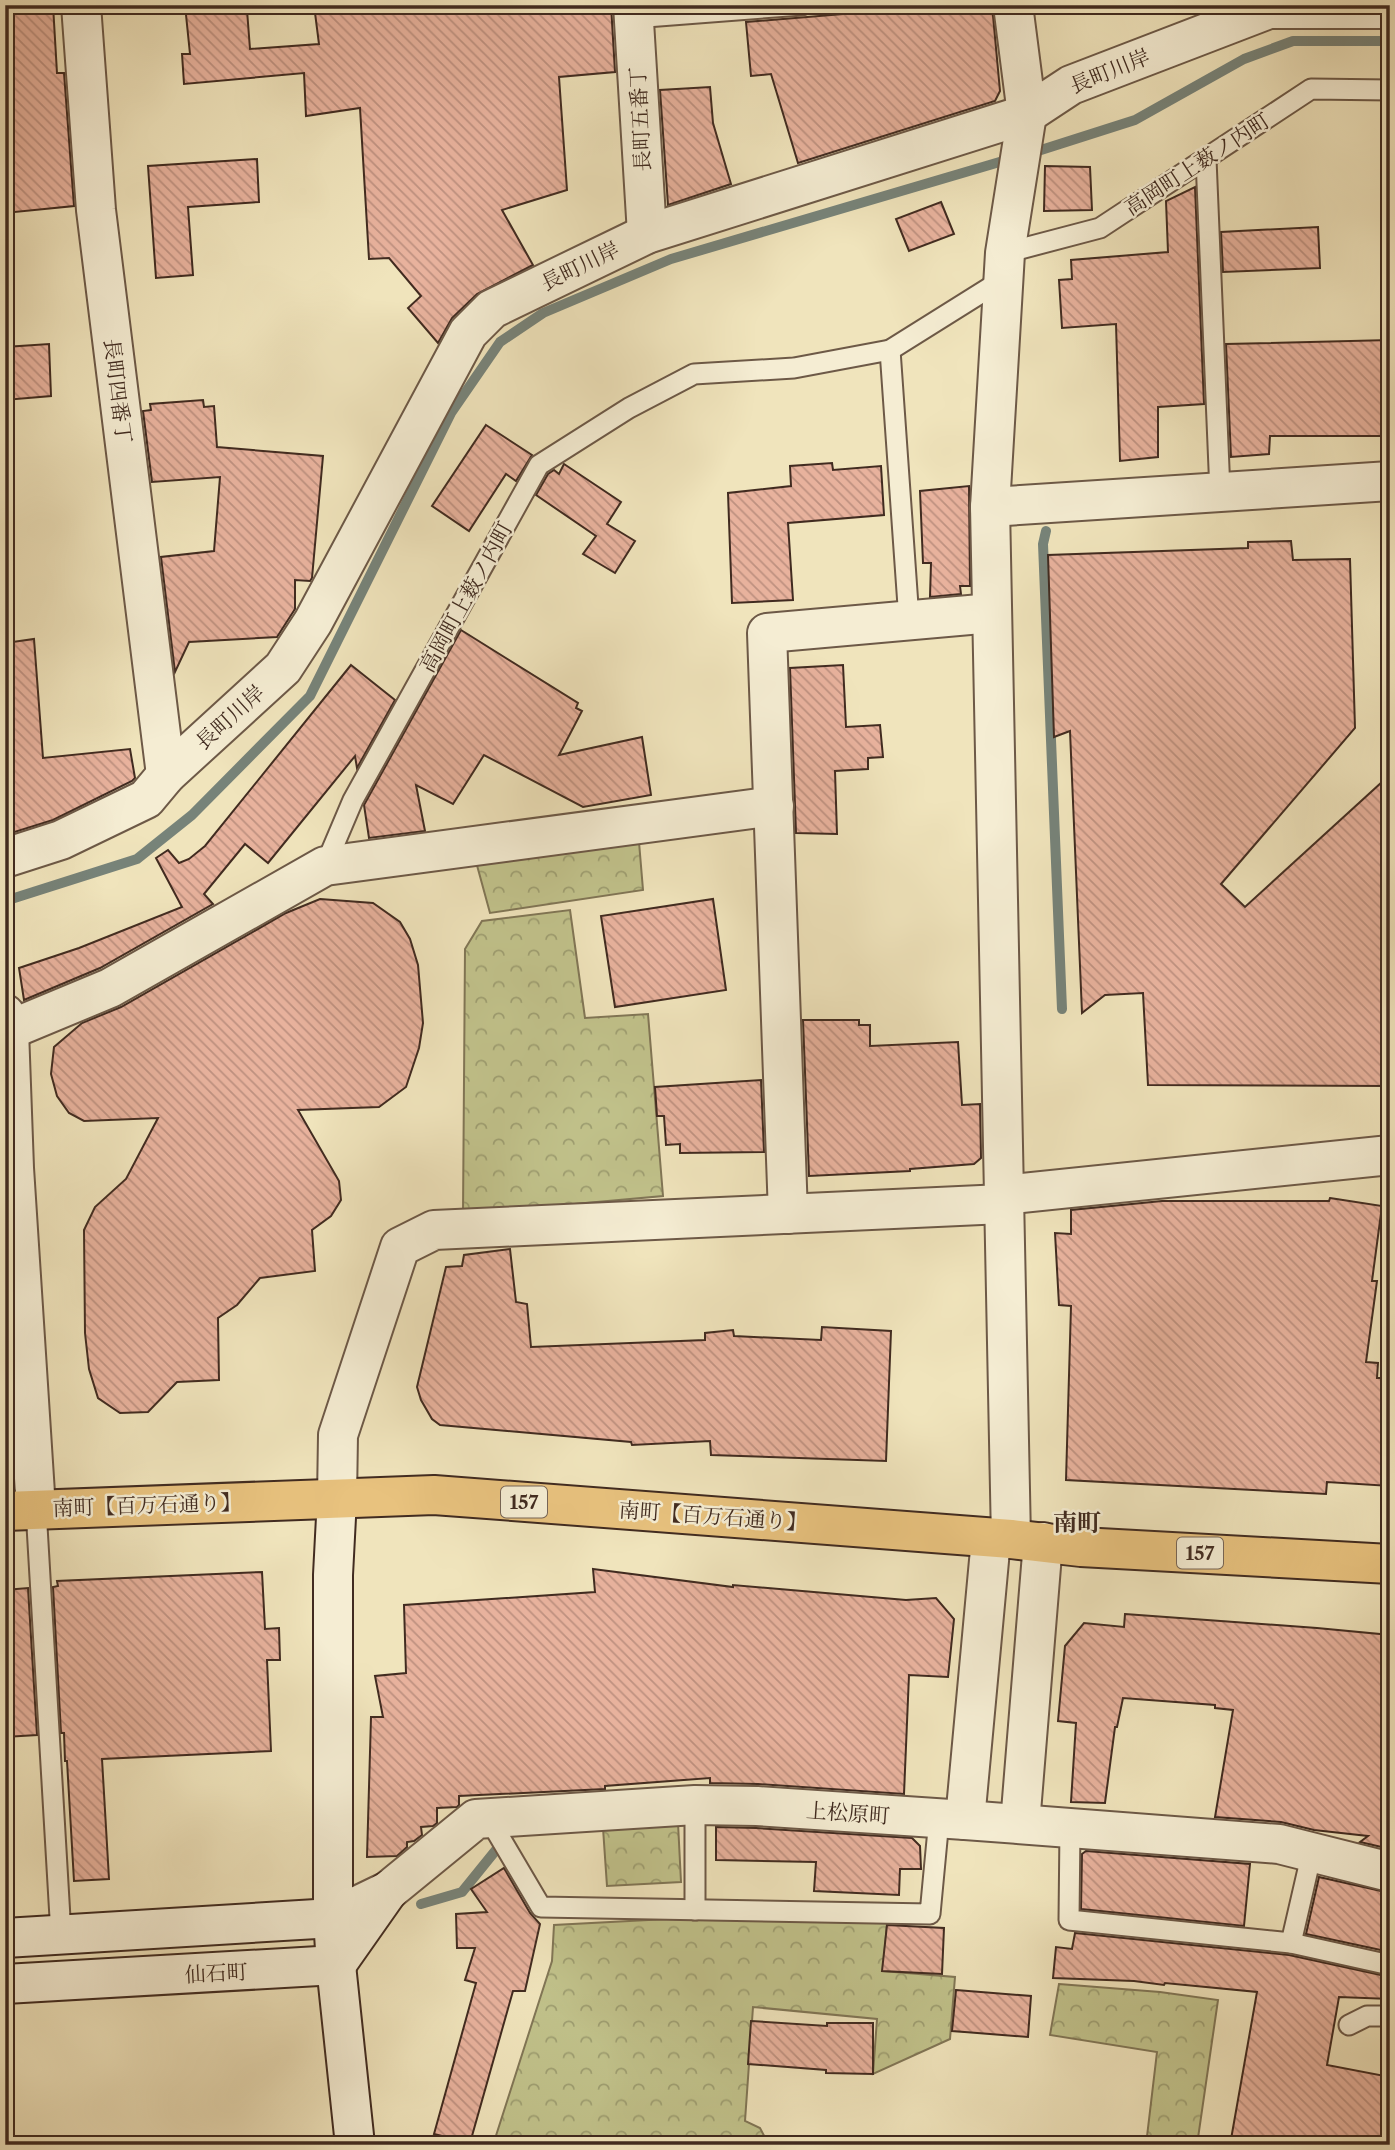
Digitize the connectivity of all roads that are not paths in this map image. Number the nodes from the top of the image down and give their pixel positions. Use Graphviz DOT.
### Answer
graph roads {
  1 [pos="81,5"];
  2 [pos="802,5"];
  3 [pos="1013,5"];
  4 [pos="1390,9"];
  5 [pos="633,12"];
  6 [pos="1390,90"];
  7 [pos="1027,114"];
  8 [pos="1206,159"];
  9 [pos="647,234"];
  10 [pos="1005,266"];
  11 [pos="890,350"];
  12 [pos="1390,481"];
  13 [pos="1220,492"];
  14 [pos="990,507"];
  15 [pos="992,613"];
  16 [pos="909,620"];
  17 [pos="166,775"];
  18 [pos="774,806"];
  19 [pos="5,858"];
  20 [pos="325,866"];
  21 [pos="7,1024"];
  22 [pos="1390,1155"];
  23 [pos="1003,1199"];
  24 [pos="788,1214"];
  25 [pos="337,1498"];
  26 [pos="21,1510"];
  27 [pos="1015,1540"];
  28 [pos="1390,1564"];
  29 [pos="695,1805"];
  30 [pos="489,1819"];
  31 [pos="952,1820"];
  32 [pos="1020,1824"];
  33 [pos="1070,1828"];
  34 [pos="1311,1852"];
  35 [pos="1390,1872"];
  36 [pos="388,1891"];
  37 [pos="695,1910"];
  38 [pos="333,1917"];
  39 [pos="61,1935"];
  40 [pos="5,1938"];
  41 [pos="1291,1943"];
  42 [pos="336,1965"];
  43 [pos="1390,1965"];
  44 [pos="5,1984"];
  45 [pos="1390,2016"];
  46 [pos="1349,2025"];
  47 [pos="355,2145"];
  1 -- 17 [label="street, 長町四番丁"];
  2 -- 5 [label="lane"];
  3 -- 7 [label="street"];
  4 -- 7 [label="street, 長町川岸"];
  5 -- 9 [label="street, 長町五番丁"];
  6 -- 8 [label="lane, 高岡町上薮ノ内町"];
  7 -- 9 [label="street, 長町川岸"];
  7 -- 10 [label="street"];
  8 -- 10 [label="lane, 高岡町上薮ノ内町"];
  8 -- 13 [label="lane"];
  9 -- 17 [label="street, 長町川岸"];
  10 -- 11 [label="lane, 高岡町上薮ノ内町"];
  10 -- 14 [label="street"];
  11 -- 16 [label="lane"];
  11 -- 20 [label="lane, 高岡町上薮ノ内町"];
  12 -- 13 [label="street"];
  13 -- 14 [label="street"];
  14 -- 15 [label="street"];
  15 -- 16 [label="street"];
  15 -- 23 [label="street"];
  16 -- 18 [label="street"];
  17 -- 19 [label="street, 長町川岸"];
  18 -- 20 [label="street"];
  18 -- 24 [label="street"];
  20 -- 21 [label="street"];
  21 -- 26 [label="street"];
  22 -- 23 [label="street"];
  23 -- 24 [label="street"];
  23 -- 27 [label="street"];
  24 -- 25 [label="street"];
  25 -- 26 [label="highway, 南町【百万石通り】 / 157"];
  25 -- 27 [label="highway, 南町【百万石通り】 / 157"];
  25 -- 38 [label="street"];
  26 -- 39 [label="lane"];
  27 -- 28 [label="highway, 南町【百万石通り】 / 157"];
  27 -- 31 [label="street"];
  27 -- 32 [label="street"];
  29 -- 30 [label="street, 上松原町"];
  29 -- 31 [label="street, 上松原町"];
  29 -- 37 [label="lane"];
  30 -- 36 [label="street, 上松原町"];
  30 -- 37 [label="lane"];
  31 -- 32 [label="street, 上松原町"];
  31 -- 37 [label="lane"];
  32 -- 33 [label="street, 上松原町"];
  33 -- 34 [label="street, 上松原町"];
  33 -- 41 [label="lane"];
  34 -- 35 [label="street, 上松原町"];
  34 -- 41 [label="lane"];
  36 -- 38 [label="street, 上松原町"];
  36 -- 42 [label="street"];
  38 -- 39 [label="street"];
  38 -- 42 [label="street"];
  39 -- 40 [label="street"];
  41 -- 43 [label="lane"];
  42 -- 44 [label="street, 仙石町"];
  42 -- 47 [label="street"];
  45 -- 46 [label="lane"];
}
